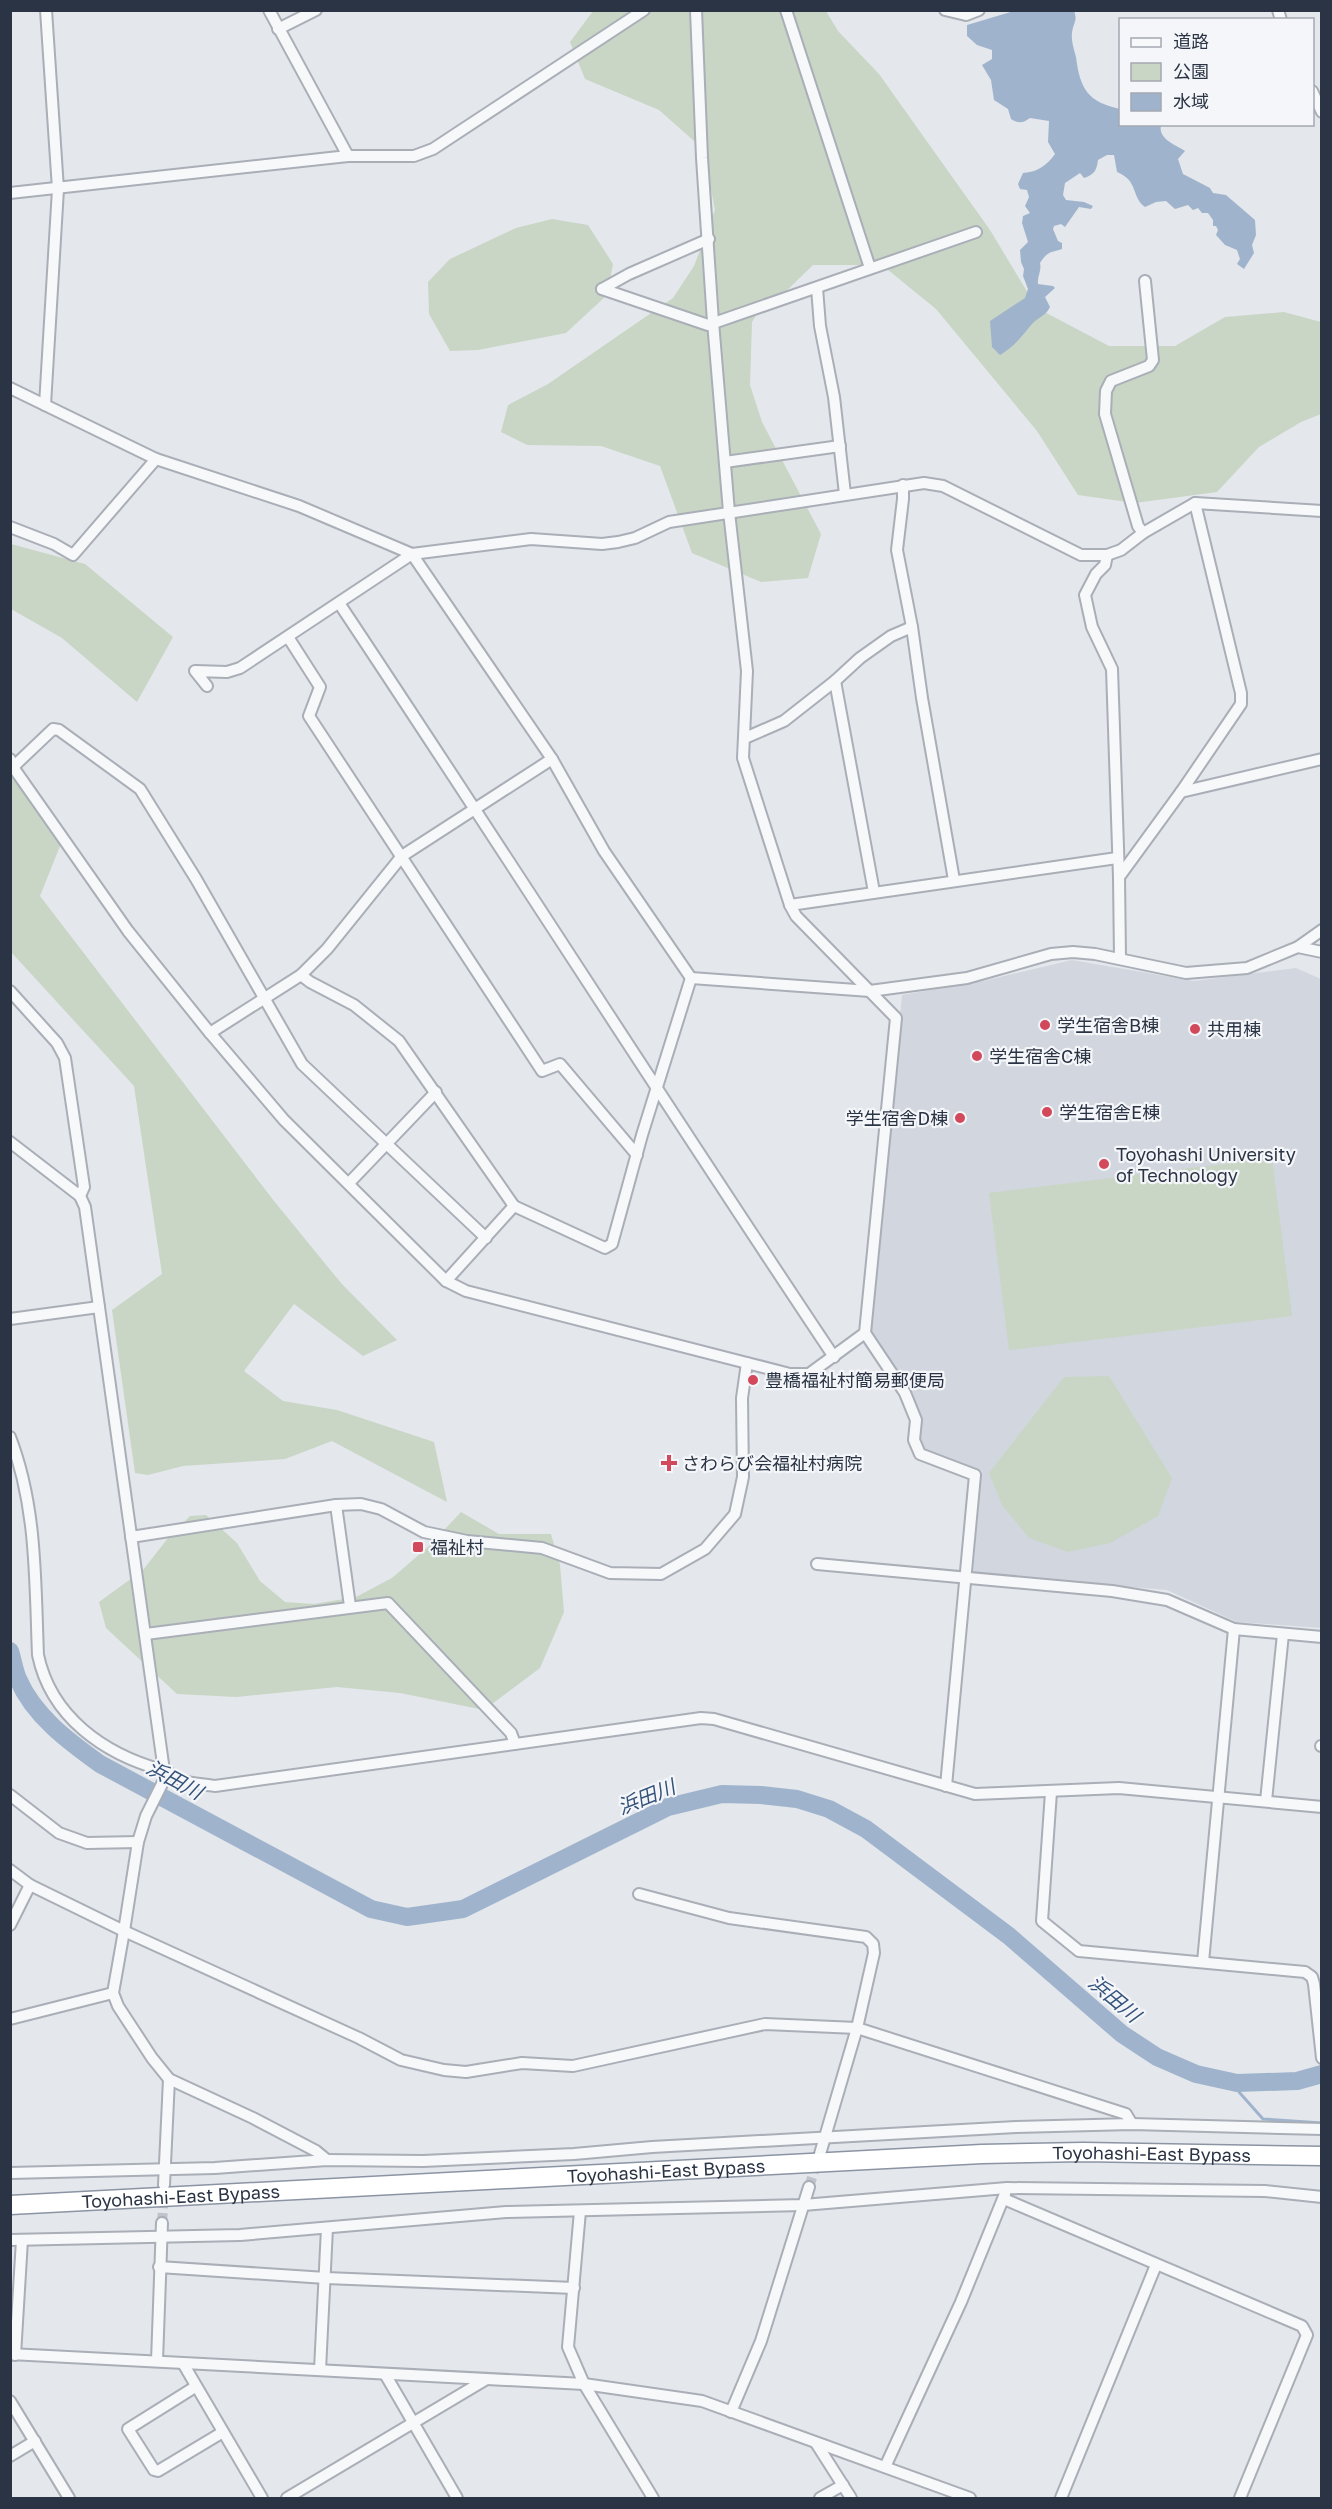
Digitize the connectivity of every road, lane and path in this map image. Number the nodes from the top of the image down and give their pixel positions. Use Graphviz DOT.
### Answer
graph roads {
  1 [pos="46,10"];
  2 [pos="269,10"];
  3 [pos="316,10"];
  4 [pos="644,10"];
  5 [pos="696,10"];
  6 [pos="786,10"];
  7 [pos="945,10"];
  8 [pos="979,10"];
  9 [pos="278,29"];
  10 [pos="1314,95"];
  11 [pos="1322,112"];
  12 [pos="348,156"];
  13 [pos="58,189"];
  14 [pos="10,193"];
  15 [pos="976,232"];
  16 [pos="709,239"];
  17 [pos="870,268"];
  18 [pos="1145,281"];
  19 [pos="817,288"];
  20 [pos="713,322"];
  21 [pos="10,388"];
  22 [pos="45,405"];
  23 [pos="840,446"];
  24 [pos="156,459"];
  25 [pos="724,462"];
  26 [pos="903,485"];
  27 [pos="845,494"];
  28 [pos="1195,503"];
  29 [pos="1322,511"];
  30 [pos="729,512"];
  31 [pos="10,527"];
  32 [pos="1143,533"];
  33 [pos="412,554"];
  34 [pos="1107,555"];
  35 [pos="339,603"];
  36 [pos="912,627"];
  37 [pos="288,638"];
  38 [pos="835,681"];
  39 [pos="207,686"];
  40 [pos="746,738"];
  41 [pos="552,759"];
  42 [pos="1322,759"];
  43 [pos="12,763"];
  44 [pos="1181,792"];
  45 [pos="475,808"];
  46 [pos="402,856"];
  47 [pos="1118,858"];
  48 [pos="1119,877"];
  49 [pos="954,880"];
  50 [pos="874,892"];
  51 [pos="790,904"];
  52 [pos="1322,930"];
  53 [pos="1298,946"];
  54 [pos="1322,952"];
  55 [pos="1120,958"];
  56 [pos="301,975"];
  57 [pos="691,978"];
  58 [pos="10,991"];
  59 [pos="870,991"];
  60 [pos="265,996"];
  61 [pos="210,1033"];
  62 [pos="657,1091"];
  63 [pos="436,1092"];
  64 [pos="10,1142"];
  65 [pos="385,1144"];
  66 [pos="637,1155"];
  67 [pos="349,1183"];
  68 [pos="80,1196"];
  69 [pos="514,1206"];
  70 [pos="486,1238"];
  71 [pos="446,1281"];
  72 [pos="99,1307"];
  73 [pos="10,1319"];
  74 [pos="865,1332"];
  75 [pos="834,1357"];
  76 [pos="747,1363"];
  77 [pos="10,1437"];
  78 [pos="336,1505"];
  79 [pos="131,1537"];
  80 [pos="817,1564"];
  81 [pos="966,1579"];
  82 [pos="350,1606"];
  83 [pos="1233,1629"];
  84 [pos="146,1634"];
  85 [pos="1282,1634"];
  86 [pos="1322,1637"];
  87 [pos="515,1744"];
  88 [pos="165,1774"];
  89 [pos="946,1786"];
  90 [pos="1052,1792"];
  91 [pos="10,1795"];
  92 [pos="1218,1797"];
  93 [pos="1266,1802"];
  94 [pos="1322,1807"];
  95 [pos="138,1842"];
  96 [pos="10,1870"];
  97 [pos="30,1885"];
  98 [pos="639,1894"];
  99 [pos="10,1925"];
  100 [pos="124,1931"];
  101 [pos="1203,1962"];
  102 [pos="113,1993"];
  103 [pos="10,2019"];
  104 [pos="857,2028"];
  105 [pos="1321,2056"];
  106 [pos="169,2079"];
  107 [pos="1132,2124"];
  108 [pos="1322,2129"];
  109 [pos="825,2137"];
  110 [pos="820,2154"];
  111 [pos="1322,2156"];
  112 [pos="327,2160"];
  113 [pos="166,2169"];
  114 [pos="10,2173"];
  115 [pos="809,2187"];
  116 [pos="167,2190"];
  117 [pos="1006,2194"];
  118 [pos="1322,2197"];
  119 [pos="10,2205"];
  120 [pos="803,2205"];
  121 [pos="580,2211"];
  122 [pos="10,2216"];
  123 [pos="162,2223"];
  124 [pos="327,2228"];
  125 [pos="162,2238"];
  126 [pos="10,2240"];
  127 [pos="22,2240"];
  128 [pos="1156,2265"];
  129 [pos="159,2267"];
  130 [pos="326,2278"];
  131 [pos="574,2288"];
  132 [pos="13,2355"];
  133 [pos="157,2361"];
  134 [pos="184,2365"];
  135 [pos="320,2370"];
  136 [pos="386,2374"];
  137 [pos="486,2379"];
  138 [pos="584,2384"];
  139 [pos="195,2387"];
  140 [pos="10,2401"];
  141 [pos="731,2412"];
  142 [pos="412,2425"];
  143 [pos="223,2432"];
  144 [pos="35,2441"];
  145 [pos="816,2443"];
  146 [pos="10,2456"];
  147 [pos="885,2467"];
  148 [pos="843,2485"];
  149 [pos="69,2499"];
  150 [pos="262,2499"];
  151 [pos="287,2499"];
  152 [pos="457,2499"];
  153 [pos="653,2499"];
  154 [pos="820,2499"];
  155 [pos="850,2499"];
  156 [pos="970,2499"];
  157 [pos="1061,2499"];
  158 [pos="1240,2499"];
  1 -- 13 [label="street"];
  2 -- 9 [label="street"];
  3 -- 9 [label="street"];
  4 -- 12 [label="street"];
  5 -- 16 [label="street"];
  6 -- 17 [label="street"];
  7 -- 8 [label="street"];
  9 -- 12 [label="street"];
  10 -- 11 [label="street"];
  12 -- 13 [label="street"];
  13 -- 14 [label="street"];
  13 -- 22 [label="street"];
  15 -- 17 [label="street"];
  16 -- 20 [label="street"];
  16 -- 20 [label="street"];
  17 -- 19 [label="street"];
  18 -- 32 [label="street"];
  19 -- 20 [label="street"];
  19 -- 23 [label="street"];
  20 -- 25 [label="street"];
  21 -- 22 [label="street"];
  22 -- 24 [label="street"];
  23 -- 25 [label="street"];
  23 -- 27 [label="street"];
  24 -- 31 [label="street"];
  24 -- 33 [label="street"];
  25 -- 30 [label="street"];
  26 -- 27 [label="street"];
  26 -- 34 [label="street"];
  26 -- 36 [label="street"];
  27 -- 30 [label="street"];
  28 -- 29 [label="street"];
  28 -- 32 [label="street"];
  28 -- 44 [label="street"];
  30 -- 33 [label="street"];
  30 -- 40 [label="street"];
  32 -- 34 [label="street"];
  33 -- 35 [label="street"];
  33 -- 41 [label="street"];
  34 -- 47 [label="street"];
  35 -- 37 [label="street"];
  35 -- 45 [label="street"];
  36 -- 38 [label="street"];
  36 -- 49 [label="street"];
  37 -- 39 [label="street"];
  37 -- 46 [label="street"];
  38 -- 40 [label="street"];
  38 -- 50 [label="street"];
  40 -- 51 [label="street"];
  41 -- 45 [label="street"];
  41 -- 57 [label="street"];
  42 -- 44 [label="street"];
  43 -- 60 [label="street"];
  43 -- 61 [label="street"];
  44 -- 48 [label="street"];
  45 -- 46 [label="street"];
  45 -- 62 [label="street"];
  46 -- 56 [label="street"];
  46 -- 66 [label="street"];
  47 -- 48 [label="street"];
  47 -- 49 [label="street"];
  48 -- 55 [label="street"];
  49 -- 50 [label="street"];
  50 -- 51 [label="street"];
  51 -- 59 [label="street"];
  52 -- 53 [label="street"];
  53 -- 54 [label="street"];
  53 -- 55 [label="street"];
  55 -- 59 [label="street"];
  56 -- 60 [label="street"];
  56 -- 63 [label="street"];
  57 -- 59 [label="street"];
  57 -- 62 [label="street"];
  58 -- 68 [label="street"];
  59 -- 74 [label="street"];
  60 -- 61 [label="street"];
  60 -- 65 [label="street"];
  61 -- 67 [label="street"];
  62 -- 66 [label="street"];
  62 -- 75 [label="street"];
  63 -- 65 [label="street"];
  63 -- 69 [label="street"];
  64 -- 68 [label="street"];
  65 -- 67 [label="street"];
  65 -- 70 [label="street"];
  66 -- 69 [label="street"];
  67 -- 71 [label="street"];
  68 -- 72 [label="street"];
  69 -- 70 [label="street"];
  70 -- 71 [label="street"];
  71 -- 76 [label="street"];
  72 -- 73 [label="street"];
  72 -- 79 [label="street"];
  74 -- 75 [label="street"];
  74 -- 81 [label="street"];
  75 -- 76 [label="street"];
  76 -- 78 [label="street"];
  77 -- 88 [label="street"];
  78 -- 79 [label="street"];
  78 -- 82 [label="street"];
  79 -- 84 [label="street"];
  80 -- 81 [label="street"];
  81 -- 83 [label="street"];
  81 -- 89 [label="street"];
  82 -- 84 [label="street"];
  82 -- 87 [label="street"];
  83 -- 85 [label="street"];
  83 -- 92 [label="street"];
  84 -- 88 [label="street"];
  85 -- 86 [label="street"];
  85 -- 93 [label="street"];
  87 -- 88 [label="street"];
  87 -- 89 [label="street"];
  88 -- 95 [label="street"];
  89 -- 90 [label="street"];
  90 -- 92 [label="street"];
  90 -- 101 [label="street"];
  91 -- 95 [label="street"];
  92 -- 93 [label="street"];
  92 -- 101 [label="street"];
  93 -- 94 [label="street"];
  95 -- 100 [label="street"];
  96 -- 97 [label="street"];
  97 -- 99 [label="street"];
  97 -- 100 [label="street"];
  98 -- 104 [label="street"];
  100 -- 102 [label="street"];
  100 -- 104 [label="street"];
  101 -- 105 [label="street"];
  102 -- 103 [label="street"];
  102 -- 106 [label="street"];
  104 -- 107 [label="street"];
  104 -- 109 [label="street"];
  106 -- 112 [label="street"];
  106 -- 113 [label="street"];
  107 -- 108 [label="street"];
  107 -- 109 [label="street"];
  109 -- 110 [label="street"];
  109 -- 112 [label="street"];
  111 -- 116 [label="highway, Toyohashi-East Bypass"];
  112 -- 113 [label="street"];
  113 -- 114 [label="street"];
  113 -- 116 [label="street"];
  115 -- 120 [label="street"];
  116 -- 119 [label="highway, Toyohashi-East Bypass"];
  116 -- 122 [label="highway"];
  117 -- 118 [label="street"];
  117 -- 120 [label="street"];
  117 -- 128 [label="street"];
  117 -- 147 [label="street"];
  120 -- 121 [label="street"];
  120 -- 141 [label="street"];
  121 -- 124 [label="street"];
  121 -- 131 [label="street"];
  123 -- 125 [label="street"];
  124 -- 125 [label="street"];
  124 -- 130 [label="street"];
  125 -- 127 [label="street"];
  125 -- 129 [label="street"];
  126 -- 127 [label="street"];
  127 -- 132 [label="street"];
  128 -- 157 [label="street"];
  128 -- 158 [label="street"];
  129 -- 130 [label="street"];
  129 -- 133 [label="street"];
  130 -- 131 [label="street"];
  130 -- 135 [label="street"];
  131 -- 138 [label="street"];
  132 -- 133 [label="street"];
  133 -- 134 [label="street"];
  134 -- 135 [label="street"];
  134 -- 139 [label="street"];
  135 -- 136 [label="street"];
  136 -- 137 [label="street"];
  136 -- 142 [label="street"];
  137 -- 138 [label="street"];
  137 -- 142 [label="street"];
  138 -- 141 [label="street"];
  138 -- 153 [label="street"];
  139 -- 143 [label="street"];
  139 -- 143 [label="street"];
  140 -- 144 [label="street"];
  141 -- 145 [label="street"];
  142 -- 151 [label="street"];
  142 -- 152 [label="street"];
  143 -- 150 [label="street"];
  144 -- 146 [label="street"];
  144 -- 149 [label="street"];
  145 -- 147 [label="street"];
  145 -- 148 [label="street"];
  147 -- 156 [label="street"];
  148 -- 154 [label="street"];
  148 -- 155 [label="street"];
}
